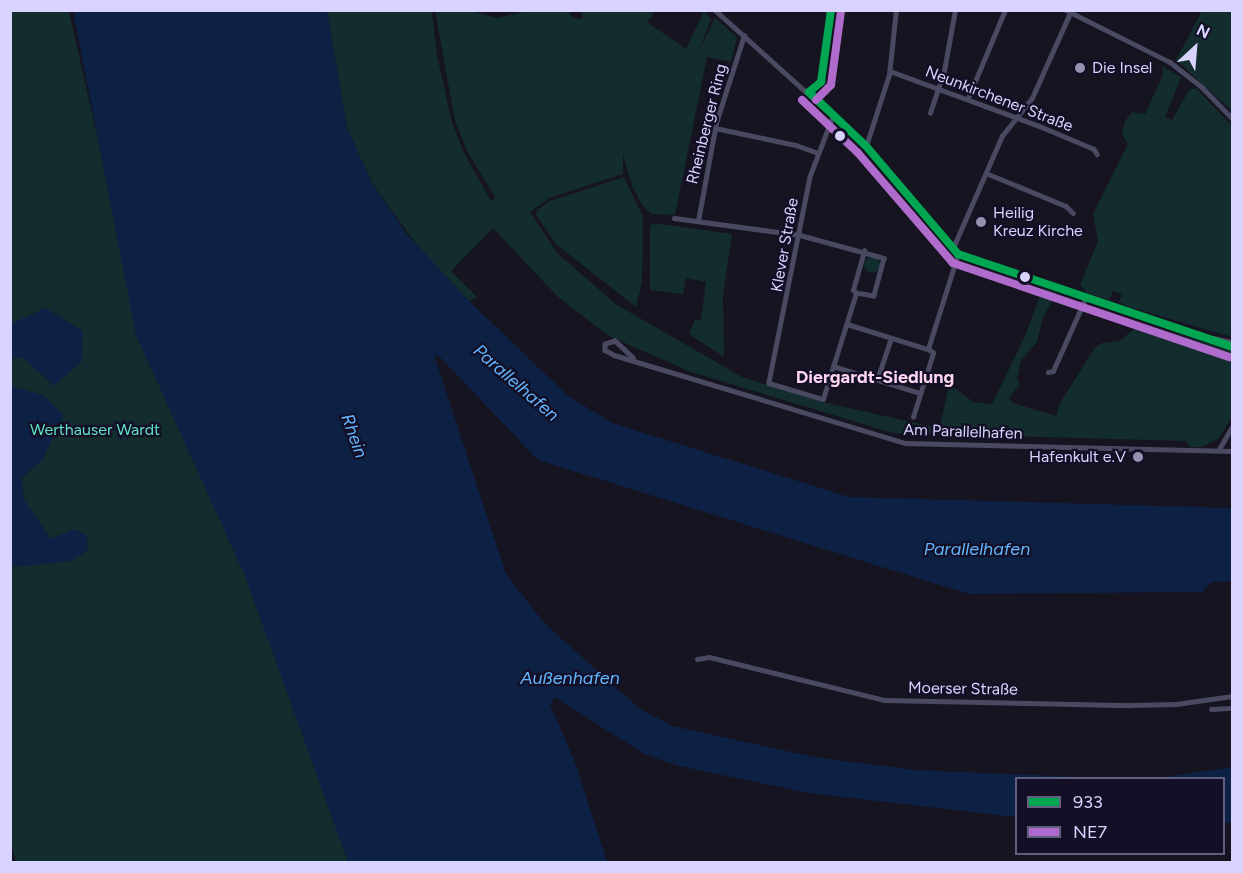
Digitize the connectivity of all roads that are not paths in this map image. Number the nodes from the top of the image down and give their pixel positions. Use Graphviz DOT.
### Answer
graph roads {
  1 [pos="715,10"];
  2 [pos="831,10"];
  3 [pos="896,10"];
  4 [pos="955,10"];
  5 [pos="1005,10"];
  6 [pos="1068,12"];
  7 [pos="1079,13"];
  8 [pos="744,34"];
  9 [pos="890,71"];
  10 [pos="938,87"];
  11 [pos="809,92"];
  12 [pos="968,98"];
  13 [pos="930,113"];
  14 [pos="834,114"];
  15 [pos="1017,117"];
  16 [pos="1233,118"];
  17 [pos="715,128"];
  18 [pos="866,146"];
  19 [pos="818,153"];
  20 [pos="1097,154"];
  21 [pos="986,173"];
  22 [pos="1073,213"];
  23 [pos="674,218"];
  24 [pos="698,221"];
  25 [pos="800,235"];
  26 [pos="953,248"];
  27 [pos="864,252"];
  28 [pos="958,254"];
  29 [pos="856,293"];
  30 [pos="1086,297"];
  31 [pos="847,324"];
  32 [pos="1195,334"];
  33 [pos="891,338"];
  34 [pos="1233,342"];
  35 [pos="1233,347"];
  36 [pos="928,349"];
  37 [pos="633,358"];
  38 [pos="833,366"];
  39 [pos="1048,372"];
  40 [pos="877,380"];
  41 [pos="920,393"];
  42 [pos="913,417"];
  43 [pos="1233,428"];
  44 [pos="1218,451"];
  45 [pos="1233,451"];
  46 [pos="697,659"];
  47 [pos="1233,696"];
  48 [pos="1233,708"];
  49 [pos="1211,709"];
  1 -- 8 [label="street"];
  2 -- 11 [label="street"];
  3 -- 9 [label="street"];
  4 -- 10 [label="street"];
  5 -- 12 [label="street"];
  6 -- 7 [label="street"];
  6 -- 15 [label="street"];
  7 -- 16 [label="street"];
  8 -- 11 [label="street"];
  8 -- 17 [label="street, Rheinberger Ring"];
  9 -- 10 [label="street, Neunkirchener Straße"];
  9 -- 18 [label="street"];
  10 -- 12 [label="street, Neunkirchener Straße"];
  10 -- 13 [label="street"];
  11 -- 14 [label="street"];
  12 -- 15 [label="street, Neunkirchener Straße"];
  14 -- 18 [label="street"];
  14 -- 19 [label="street, Klever Straße"];
  15 -- 20 [label="street, Neunkirchener Straße"];
  15 -- 21 [label="street"];
  17 -- 19 [label="street"];
  17 -- 24 [label="street, Rheinberger Ring"];
  18 -- 26 [label="street"];
  19 -- 25 [label="street, Klever Straße"];
  21 -- 22 [label="street"];
  21 -- 26 [label="street"];
  23 -- 24 [label="street"];
  24 -- 25 [label="street"];
  25 -- 27 [label="street"];
  25 -- 38 [label="street, Klever Straße"];
  26 -- 28 [label="street"];
  27 -- 29 [label="street"];
  27 -- 29 [label="street"];
  28 -- 30 [label="street"];
  28 -- 36 [label="street"];
  29 -- 31 [label="street"];
  30 -- 32 [label="street"];
  30 -- 39 [label="street"];
  31 -- 33 [label="street"];
  31 -- 38 [label="street"];
  32 -- 34 [label="street"];
  32 -- 35 [label="street"];
  33 -- 36 [label="street"];
  33 -- 40 [label="street"];
  36 -- 41 [label="street"];
  37 -- 37 [label="street, Am Parallelhafen"];
  37 -- 44 [label="street, Am Parallelhafen"];
  38 -- 40 [label="street"];
  40 -- 41 [label="street"];
  41 -- 42 [label="street"];
  43 -- 44 [label="street"];
  44 -- 45 [label="street, Am Parallelhafen"];
  46 -- 47 [label="street, Moerser Straße"];
  48 -- 49 [label="street"];
}
